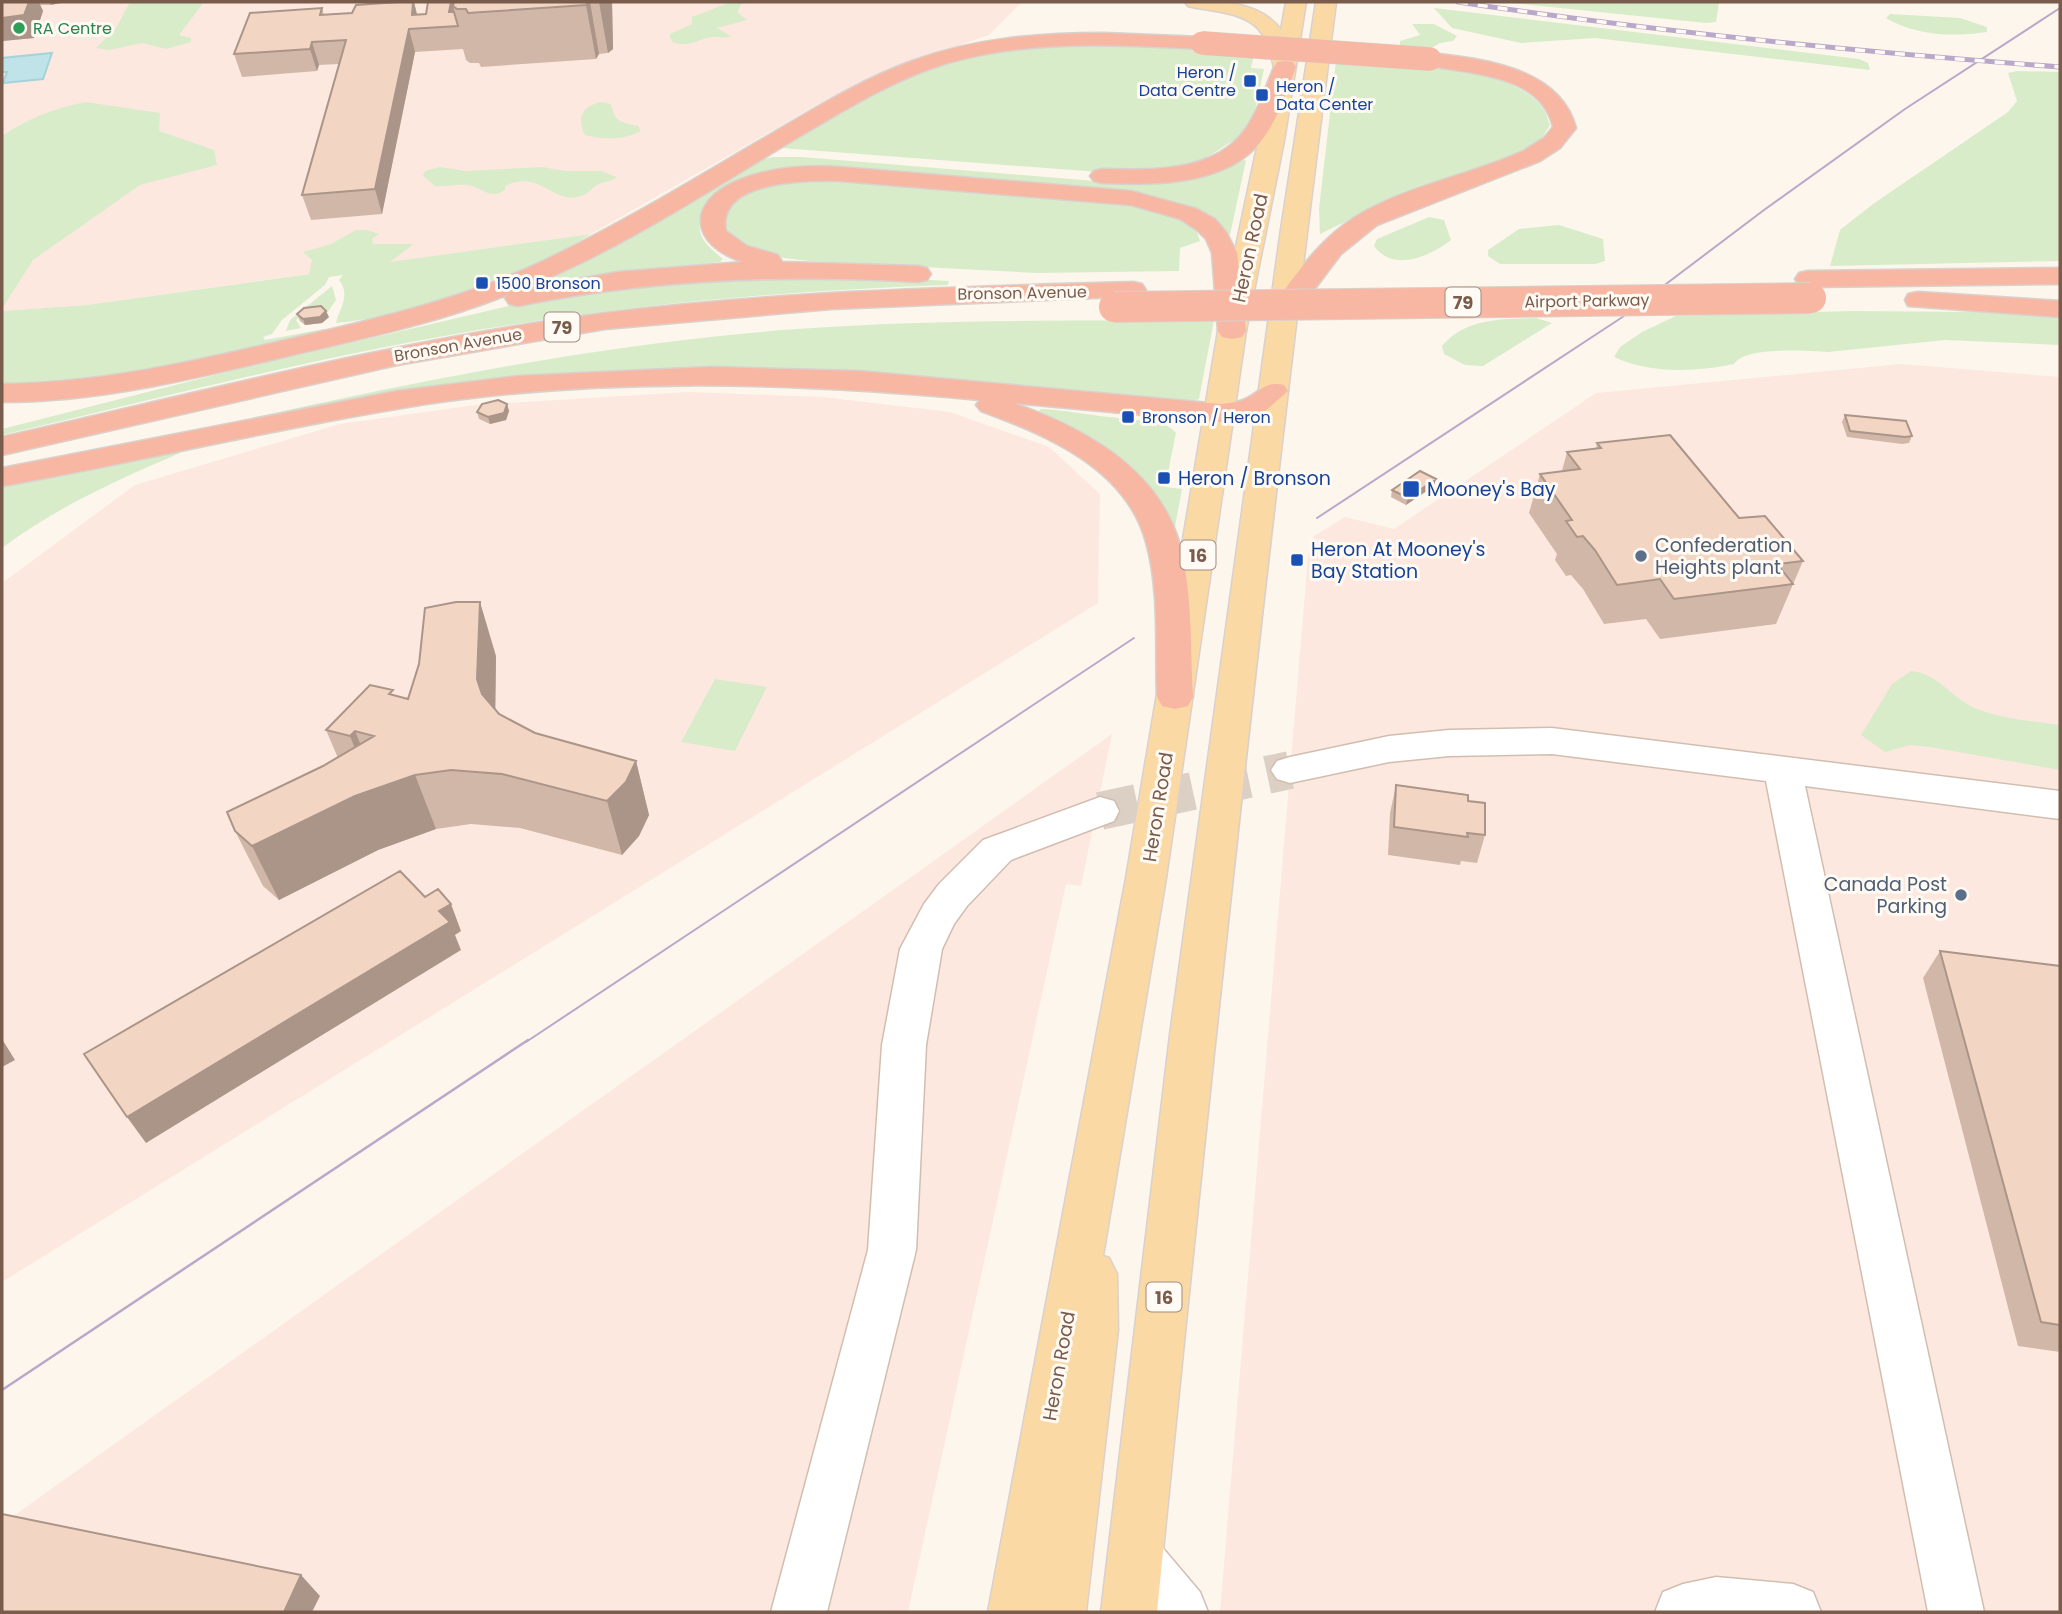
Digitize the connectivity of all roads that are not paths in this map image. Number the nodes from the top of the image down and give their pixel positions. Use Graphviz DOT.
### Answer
graph roads {
  1 [pos="1195,2"];
  2 [pos="1251,2"];
  3 [pos="1325,2"];
  4 [pos="1284,3"];
  5 [pos="1285,67"];
  6 [pos="761,149"];
  7 [pos="802,267"];
  8 [pos="2060,276"];
  9 [pos="1810,288"];
  10 [pos="2060,294"];
  11 [pos="1864,297"];
  12 [pos="1123,298"];
  13 [pos="1285,309"];
  14 [pos="2060,309"];
  15 [pos="1232,331"];
  16 [pos="354,333"];
  17 [pos="220,365"];
  18 [pos="904,383"];
  19 [pos="1274,391"];
  20 [pos="2,393"];
  21 [pos="1220,413"];
  22 [pos="2,424"];
  23 [pos="2,446"];
  24 [pos="2,465"];
  25 [pos="2,477"];
  26 [pos="1175,696"];
  27 [pos="1290,770"];
  28 [pos="1783,772"];
  29 [pos="2060,805"];
  30 [pos="1100,811"];
  31 [pos="1090,1195"];
  32 [pos="1133,1586"];
  33 [pos="799,1612"];
  34 [pos="1016,1612"];
  35 [pos="1058,1612"];
  36 [pos="1180,1612"];
  37 [pos="1683,1612"];
  38 [pos="1793,1612"];
  39 [pos="1956,1612"];
  1 -- 5 [label="main road"];
  2 -- 4 [label="main road"];
  3 -- 4 [label="main road"];
  3 -- 13 [label="main road, Heron Road / 16"];
  4 -- 5 [label="main road, Heron Road / 16"];
  5 -- 6 [label="highway"];
  5 -- 15 [label="main road, Heron Road / 16"];
  6 -- 13 [label="highway, bridge"];
  6 -- 16 [label="highway"];
  7 -- 12 [label="highway"];
  7 -- 15 [label="highway"];
  7 -- 16 [label="highway"];
  8 -- 9 [label="highway, Airport Parkway / 79"];
  9 -- 11 [label="highway, Airport Parkway / 79"];
  9 -- 12 [label="highway, Airport Parkway / 79, bridge"];
  10 -- 11 [label="highway, Airport Parkway / 79"];
  11 -- 14 [label="highway"];
  12 -- 23 [label="highway, Bronson Avenue / 79"];
  12 -- 24 [label="highway, Bronson Avenue / 79"];
  13 -- 19 [label="main road, Heron Road / 16"];
  15 -- 21 [label="main road, Heron Road / 16"];
  16 -- 17 [label="highway"];
  17 -- 20 [label="highway"];
  17 -- 22 [label="highway"];
  18 -- 21 [label="highway"];
  18 -- 25 [label="highway"];
  18 -- 26 [label="highway"];
  19 -- 21 [label="highway"];
  19 -- 32 [label="main road, Heron Road / 16"];
  21 -- 26 [label="main road, Heron Road / 16"];
  26 -- 31 [label="main road, Heron Road / 16"];
  27 -- 28 [label="street"];
  28 -- 29 [label="street"];
  28 -- 39 [label="street"];
  30 -- 33 [label="street"];
  31 -- 34 [label="main road, Heron Road / 16"];
  31 -- 35 [label="main road"];
  32 -- 36 [label="street"];
  37 -- 38 [label="street"];
}
